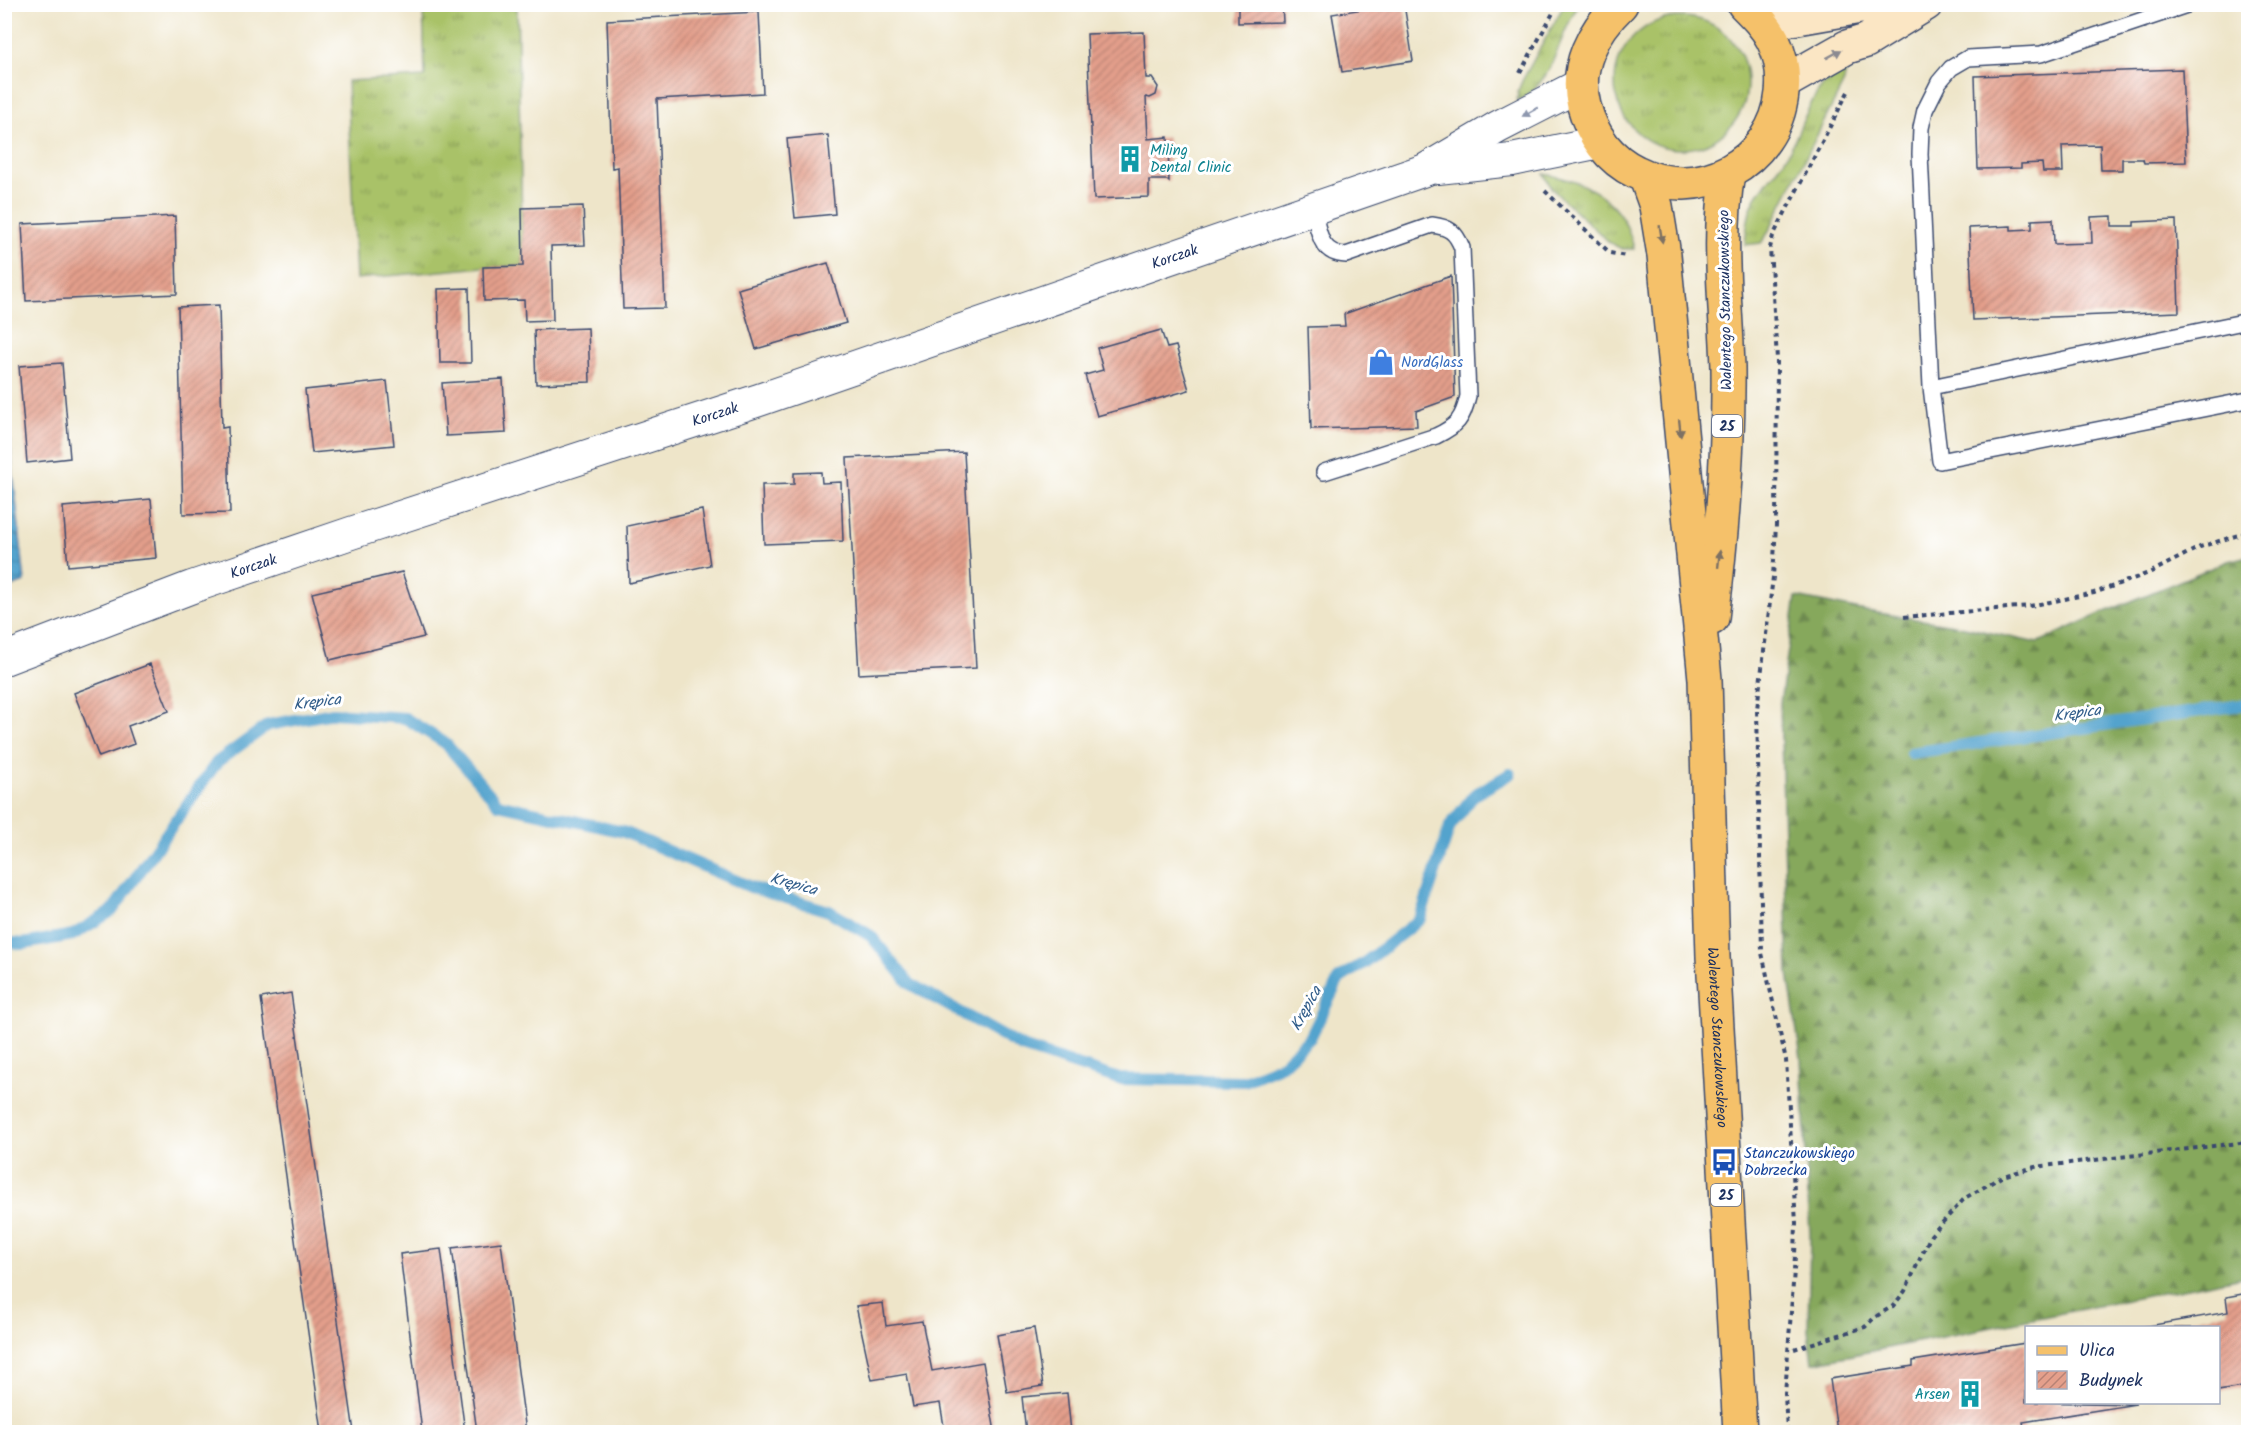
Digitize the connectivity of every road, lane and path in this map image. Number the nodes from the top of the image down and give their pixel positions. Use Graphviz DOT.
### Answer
graph roads {
  1 [pos="1620,4"];
  2 [pos="1878,4"];
  3 [pos="1926,4"];
  4 [pos="2190,4"];
  5 [pos="1754,14"];
  6 [pos="1847,47"];
  7 [pos="1783,82"];
  8 [pos="1582,84"];
  9 [pos="1600,142"];
  10 [pos="1425,170"];
  11 [pos="1728,173"];
  12 [pos="1647,178"];
  13 [pos="1313,209"];
  14 [pos="2248,321"];
  15 [pos="1931,387"];
  16 [pos="2248,400"];
  17 [pos="1324,472"];
  18 [pos="2248,532"];
  19 [pos="1904,617"];
  20 [pos="4,659"];
  21 [pos="1705,679"];
  22 [pos="2248,1142"];
  23 [pos="1794,1349"];
  24 [pos="1740,1432"];
  25 [pos="1787,1432"];
  1 -- 8 [label="main road"];
  2 -- 5 [label="street"];
  3 -- 6 [label="street"];
  4 -- 15 [label="lane"];
  5 -- 7 [label="main road"];
  7 -- 6 [label="street, one-way"];
  6 -- 25 [label="path"];
  7 -- 11 [label="main road"];
  8 -- 9 [label="main road"];
  8 -- 10 [label="street, Korczak, one-way"];
  9 -- 10 [label="street, Korczak"];
  9 -- 12 [label="main road"];
  10 -- 13 [label="street, Korczak"];
  11 -- 12 [label="main road"];
  21 -- 11 [label="main road, Walentego Stanczukowskiego / 25, one-way"];
  12 -- 21 [label="main road, Walentego Stanczukowskiego / 25, one-way"];
  13 -- 17 [label="lane"];
  13 -- 20 [label="street, Korczak"];
  14 -- 15 [label="lane"];
  15 -- 16 [label="lane"];
  18 -- 19 [label="path"];
  21 -- 24 [label="main road, Walentego Stanczukowskiego / 25"];
  22 -- 23 [label="path"];
}
